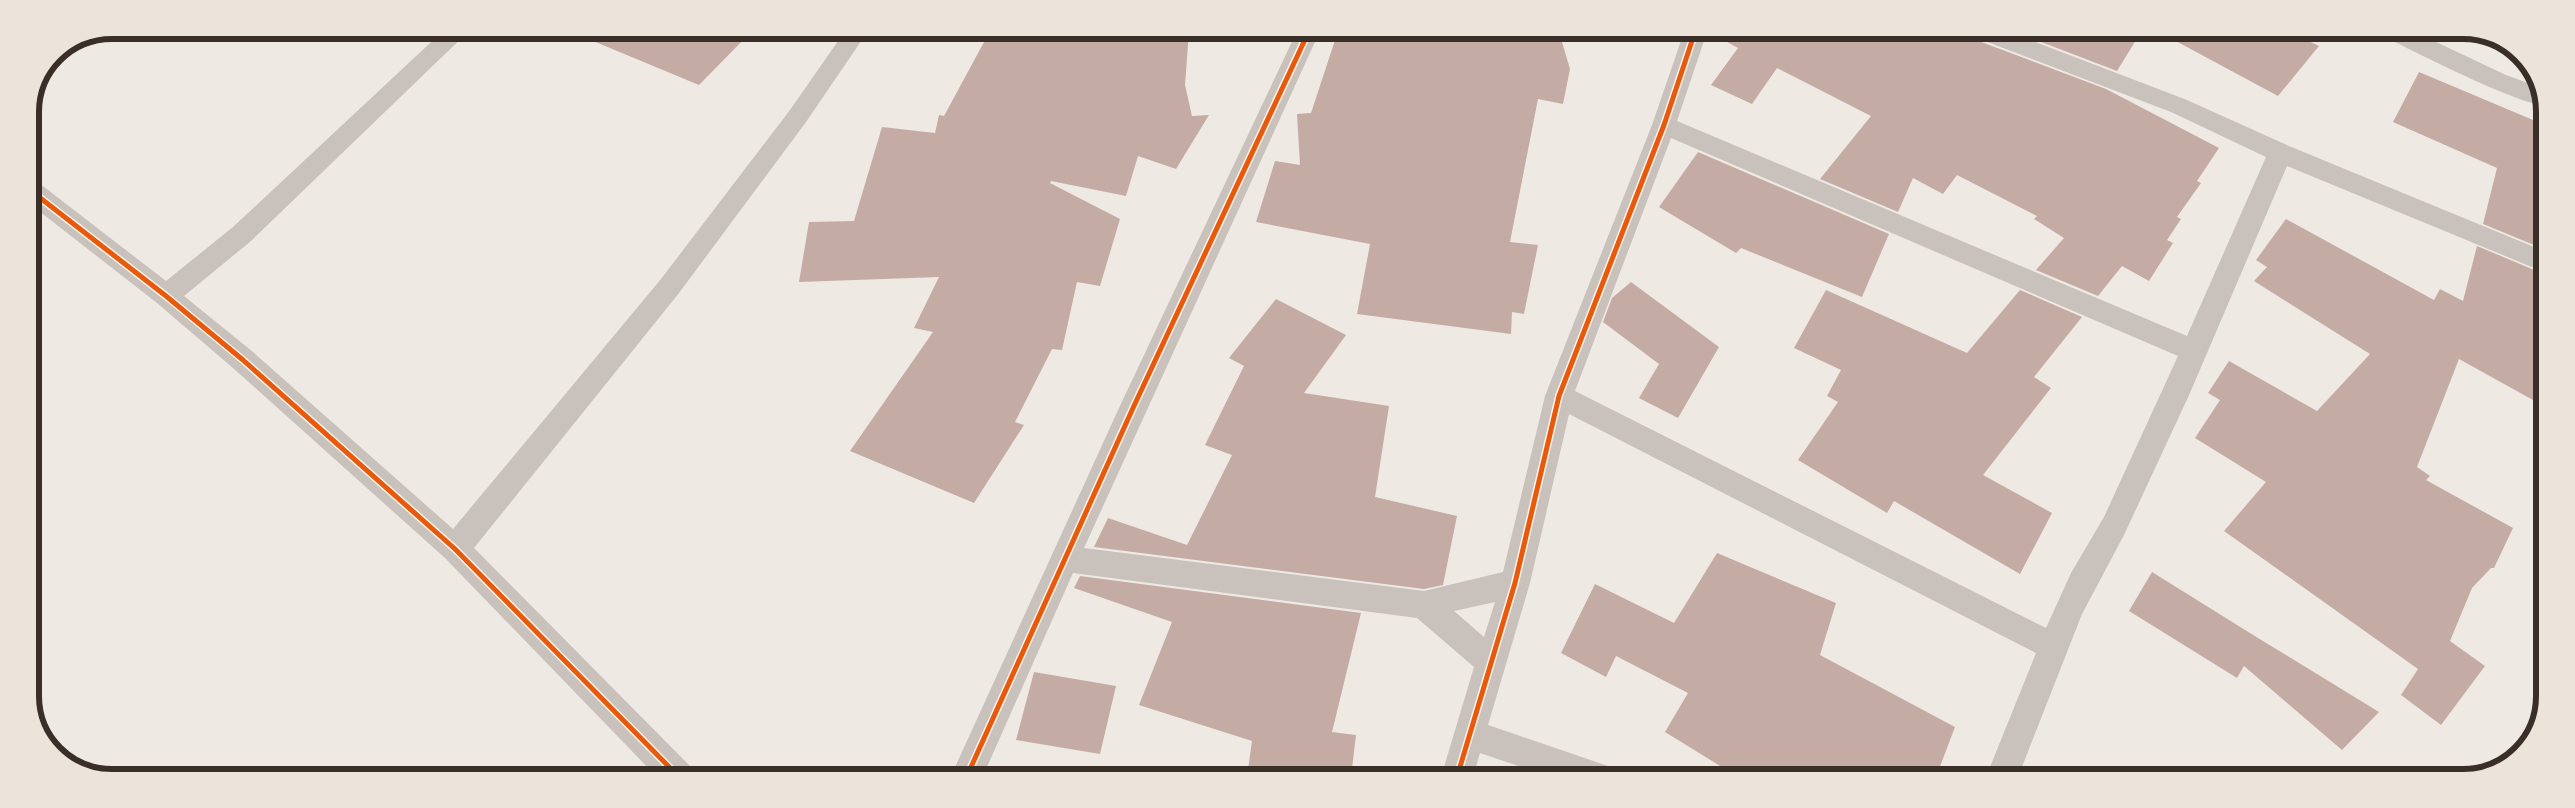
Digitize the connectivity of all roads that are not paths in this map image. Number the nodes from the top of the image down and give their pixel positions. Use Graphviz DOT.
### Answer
graph roads {
  1 [pos="449,39"];
  2 [pos="851,39"];
  3 [pos="1306,39"];
  4 [pos="1693,39"];
  5 [pos="2003,39"];
  6 [pos="2410,39"];
  7 [pos="2534,94"];
  8 [pos="1664,126"];
  9 [pos="2280,153"];
  10 [pos="39,197"];
  11 [pos="2536,259"];
  12 [pos="166,296"];
  13 [pos="2194,350"];
  14 [pos="1558,396"];
  15 [pos="455,548"];
  16 [pos="1065,559"];
  17 [pos="1515,583"];
  18 [pos="1424,605"];
  19 [pos="2054,647"];
  20 [pos="1490,662"];
  21 [pos="1470,734"];
  22 [pos="671,769"];
  23 [pos="970,769"];
  24 [pos="1459,769"];
  25 [pos="1573,769"];
  26 [pos="2006,769"];
  1 -- 12 [label="street"];
  2 -- 15 [label="street"];
  3 -- 16 [label="street"];
  4 -- 8 [label="street"];
  5 -- 9 [label="street"];
  6 -- 7 [label="street"];
  8 -- 13 [label="street"];
  8 -- 14 [label="street"];
  9 -- 11 [label="street"];
  9 -- 13 [label="street"];
  10 -- 12 [label="street"];
  12 -- 15 [label="street"];
  13 -- 19 [label="street"];
  14 -- 17 [label="street"];
  14 -- 19 [label="street"];
  15 -- 22 [label="street"];
  16 -- 18 [label="street"];
  16 -- 23 [label="street"];
  17 -- 18 [label="street"];
  17 -- 20 [label="street"];
  18 -- 20 [label="street"];
  19 -- 26 [label="street"];
  20 -- 21 [label="street"];
  21 -- 24 [label="street"];
  21 -- 25 [label="street"];
}
